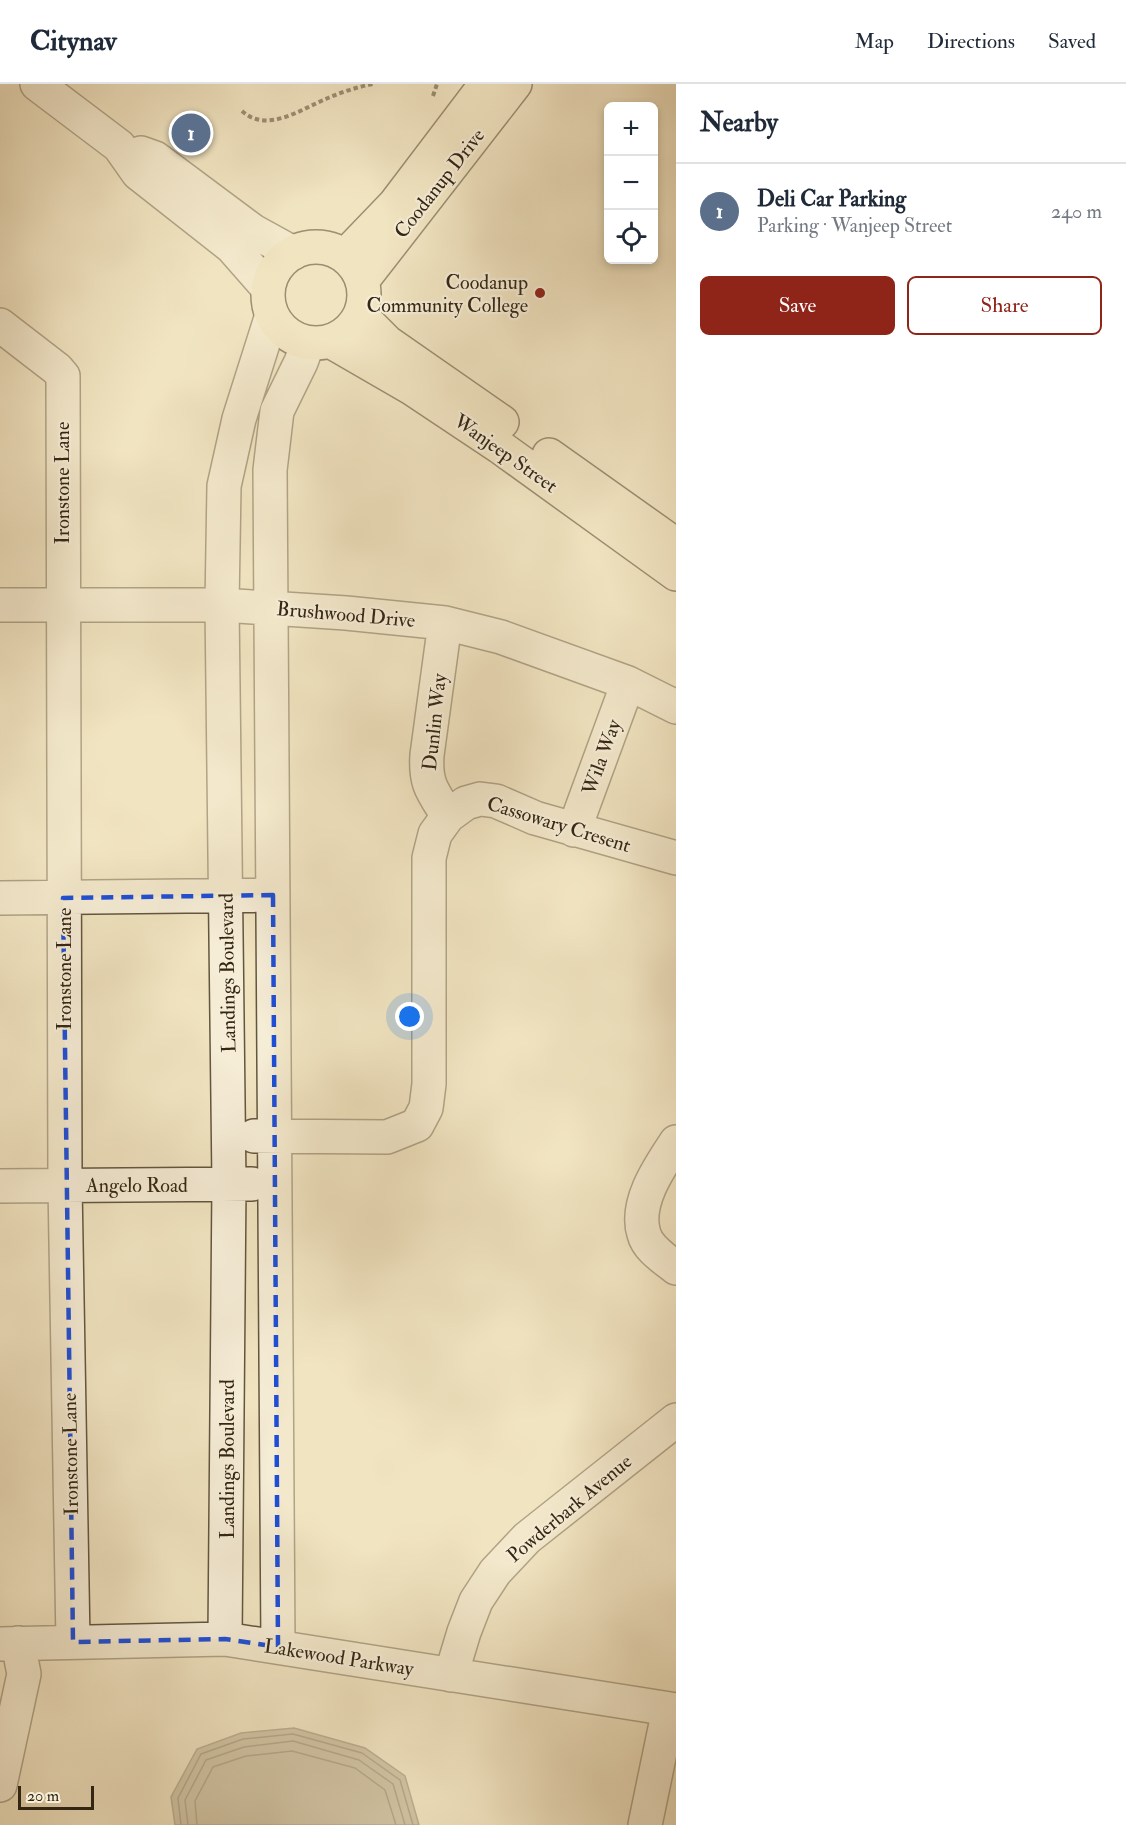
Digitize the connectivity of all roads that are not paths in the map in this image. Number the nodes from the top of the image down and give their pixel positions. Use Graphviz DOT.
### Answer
graph roads {
  1 [pos="37,84"];
  2 [pos="486,84"];
  3 [pos="515,84"];
  4 [pos="119,146"];
  5 [pos="293,253"];
  6 [pos="353,269"];
  7 [pos="270,302"];
  8 [pos="360,315"];
  9 [pos="0,326"];
  10 [pos="319,342"];
  11 [pos="676,545"];
  12 [pos="676,574"];
  13 [pos="0,605"];
  14 [pos="62,605"];
  15 [pos="222,605"];
  16 [pos="272,607"];
  17 [pos="445,623"];
  18 [pos="628,683"];
  19 [pos="676,707"];
  20 [pos="448,816"];
  21 [pos="574,830"];
  22 [pos="676,858"];
  23 [pos="273,895"];
  24 [pos="226,896"];
  25 [pos="0,898"];
  26 [pos="63,898"];
  27 [pos="229,1136"];
  28 [pos="275,1136"];
  29 [pos="676,1142"];
  30 [pos="229,1184"];
  31 [pos="275,1184"];
  32 [pos="65,1185"];
  33 [pos="0,1186"];
  34 [pos="676,1268"];
  35 [pos="676,1420"];
  36 [pos="225,1639"];
  37 [pos="73,1642"];
  38 [pos="9,1643"];
  39 [pos="278,1647"];
  40 [pos="451,1675"];
  41 [pos="673,1710"];
  42 [pos="0,1785"];
  43 [pos="645,1825"];
  1 -- 4 [label="street"];
  2 -- 6 [label="main road, Coodanup Drive"];
  3 -- 6 [label="main road, Coodanup Drive"];
  4 -- 5 [label="street"];
  4 -- 7 [label="street"];
  5 -- 6 [label="main road"];
  5 -- 7 [label="main road"];
  6 -- 8 [label="main road"];
  7 -- 10 [label="main road"];
  7 -- 15 [label="street, Landings Boulevard"];
  8 -- 10 [label="main road"];
  8 -- 11 [label="main road, Wanjeep Street"];
  9 -- 14 [label="street, Ironstone Lane"];
  10 -- 12 [label="main road, Wanjeep Street"];
  10 -- 16 [label="street"];
  13 -- 14 [label="street, Brushwood Drive"];
  14 -- 15 [label="street, Brushwood Drive"];
  14 -- 26 [label="street, Ironstone Lane"];
  15 -- 16 [label="street, Brushwood Drive"];
  15 -- 24 [label="street, Landings Boulevard"];
  16 -- 17 [label="street, Brushwood Drive"];
  16 -- 23 [label="street"];
  17 -- 18 [label="street, Brushwood Drive"];
  17 -- 20 [label="street, Dunlin Way"];
  18 -- 19 [label="street, Brushwood Drive"];
  18 -- 21 [label="street, Wila Way"];
  20 -- 21 [label="street, Cassowary Cresent"];
  20 -- 28 [label="street, Cassowary Cresent"];
  21 -- 22 [label="street, Cassowary Cresent"];
  23 -- 24 [label="street"];
  23 -- 28 [label="street"];
  24 -- 26 [label="street"];
  24 -- 27 [label="street, Landings Boulevard"];
  25 -- 26 [label="street"];
  26 -- 32 [label="street, Ironstone Lane"];
  27 -- 28 [label="street, Cassowary Cresent"];
  27 -- 30 [label="street, Landings Boulevard"];
  28 -- 31 [label="street"];
  29 -- 34 [label="street"];
  30 -- 31 [label="street, Angelo Road"];
  30 -- 32 [label="street, Angelo Road"];
  30 -- 36 [label="street, Landings Boulevard"];
  31 -- 39 [label="street"];
  32 -- 33 [label="street, Angelo Road"];
  32 -- 37 [label="street, Ironstone Lane"];
  35 -- 40 [label="street, Powderbark Avenue"];
  36 -- 37 [label="street, Lakewood Parkway"];
  36 -- 39 [label="street, Lakewood Parkway"];
  37 -- 38 [label="street, Lakewood Parkway"];
  38 -- 42 [label="street"];
  39 -- 40 [label="street, Lakewood Parkway"];
  40 -- 41 [label="street, Lakewood Parkway"];
  41 -- 43 [label="street"];
}
